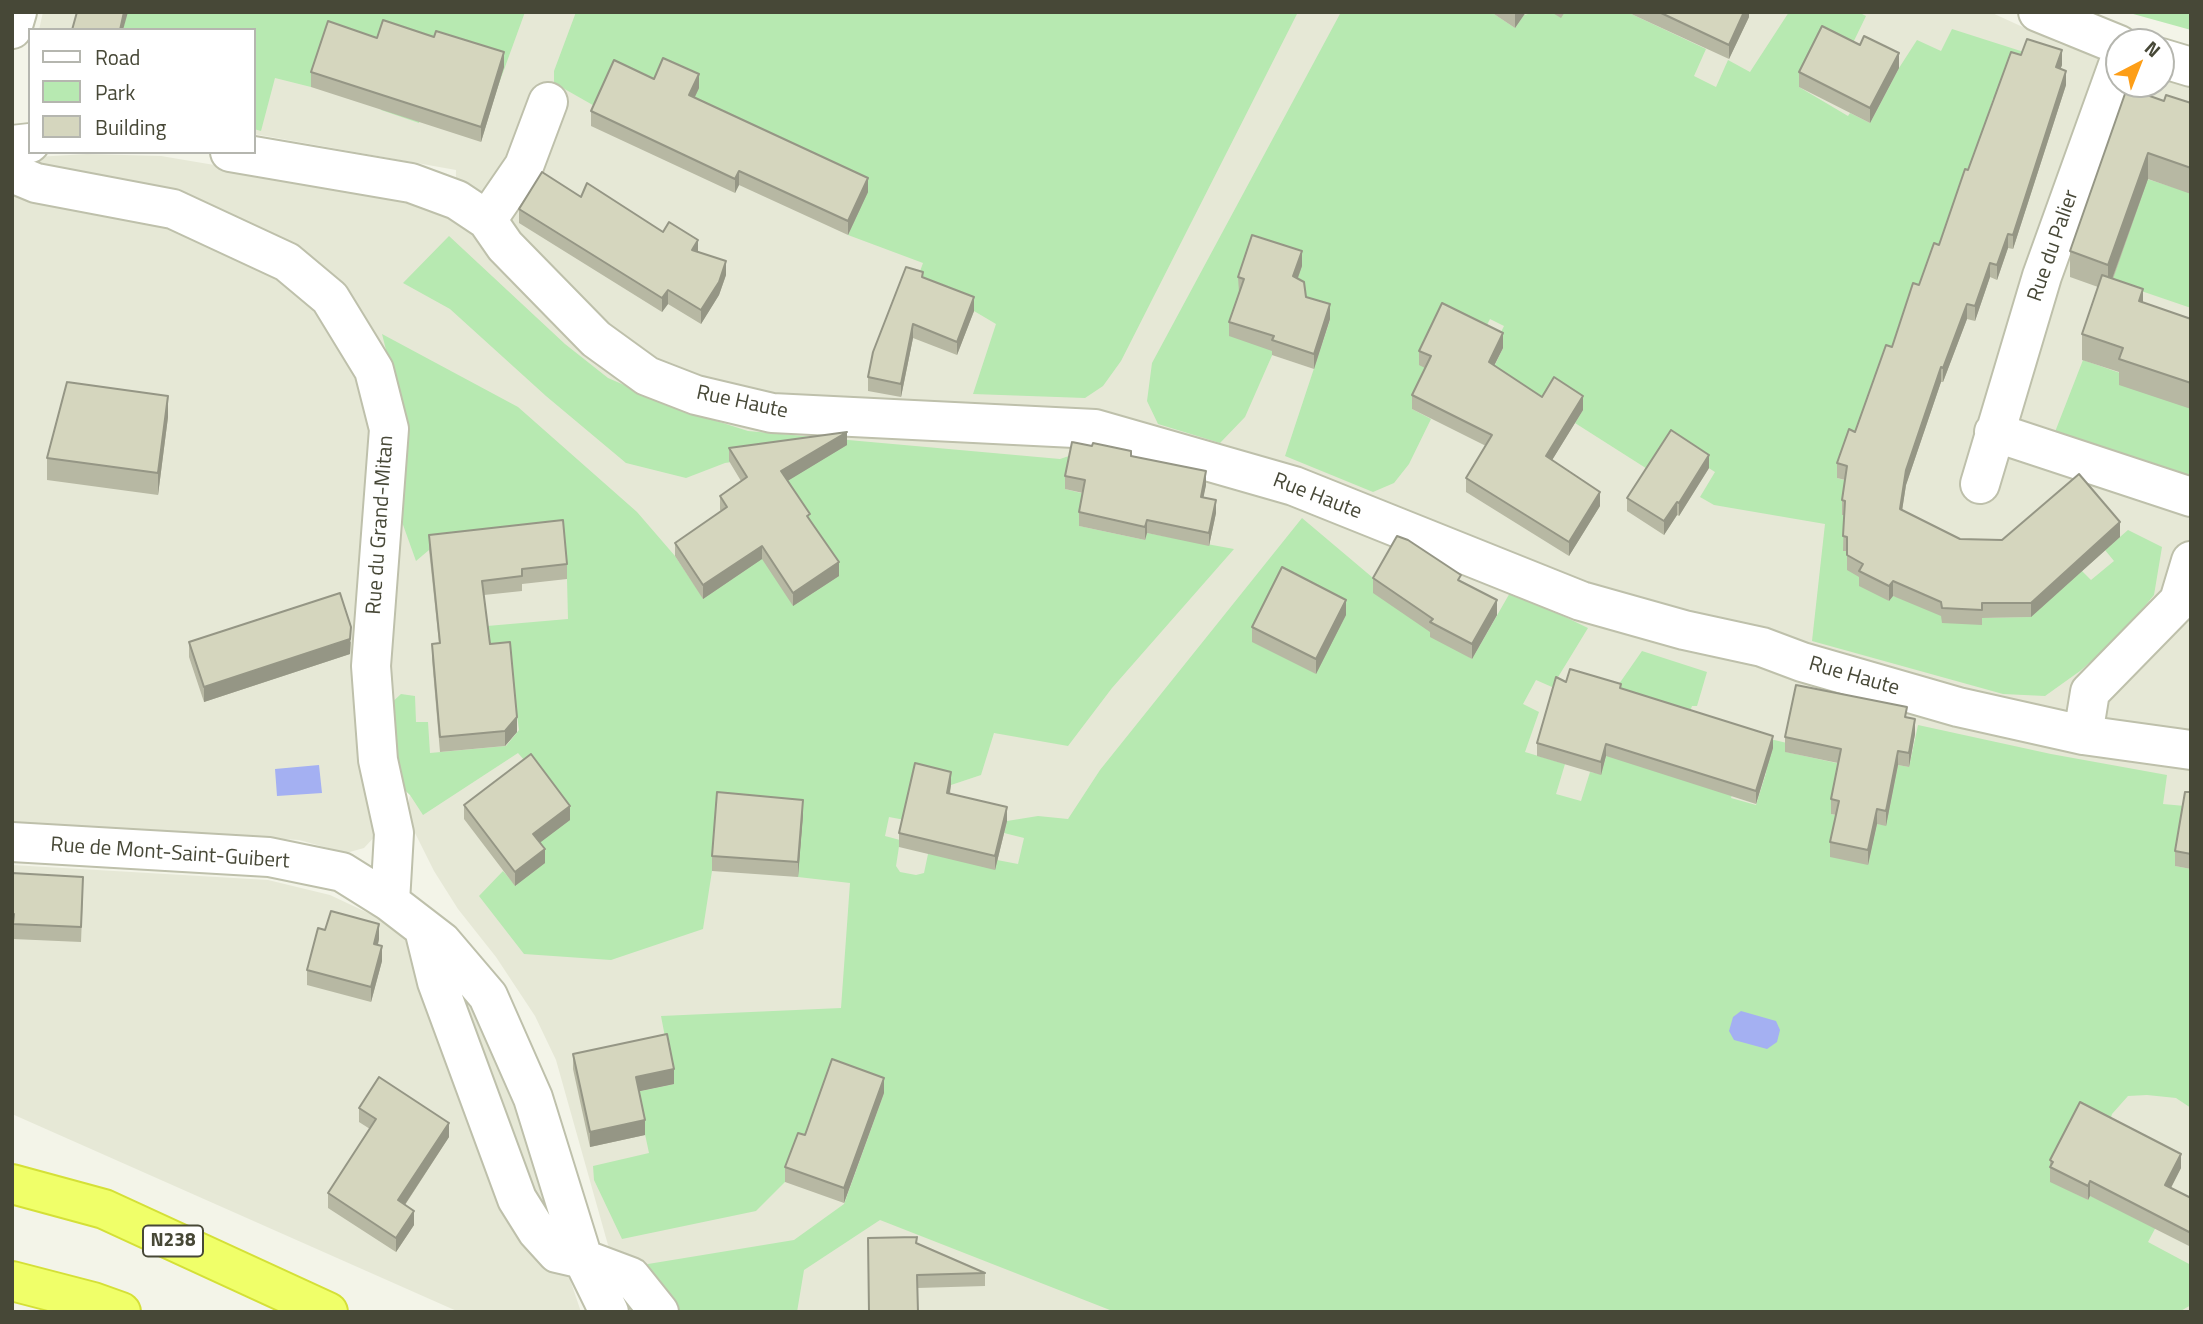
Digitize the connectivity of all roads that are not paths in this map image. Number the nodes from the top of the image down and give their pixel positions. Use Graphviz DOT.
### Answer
graph roads {
  1 [pos="17,12"];
  2 [pos="2038,12"];
  3 [pos="12,29"];
  4 [pos="2105,39"];
  5 [pos="2106,98"];
  6 [pos="548,102"];
  7 [pos="242,154"];
  8 [pos="12,173"];
  9 [pos="486,220"];
  10 [pos="1994,432"];
  11 [pos="1980,484"];
  12 [pos="2191,497"];
  13 [pos="2191,561"];
  14 [pos="2083,735"];
  15 [pos="2191,750"];
  16 [pos="12,842"];
  17 [pos="390,902"];
  18 [pos="424,929"];
  19 [pos="12,1184"];
  20 [pos="583,1259"];
  21 [pos="12,1281"];
  22 [pos="121,1312"];
  23 [pos="328,1312"];
  24 [pos="608,1312"];
  25 [pos="659,1312"];
  1 -- 3 [label="street"];
  2 -- 4 [label="street"];
  5 -- 10 [label="street, Rue du Palier"];
  6 -- 9 [label="street"];
  7 -- 9 [label="street, Rue Haute"];
  8 -- 17 [label="street, Rue du Grand-Mitan"];
  9 -- 14 [label="street, Rue Haute"];
  10 -- 11 [label="street, Rue du Palier"];
  10 -- 12 [label="street"];
  13 -- 14 [label="street"];
  14 -- 15 [label="street, Rue Haute"];
  16 -- 17 [label="street, Rue de Mont-Saint-Guibert"];
  17 -- 18 [label="street, Rue de Mont-Saint-Guibert"];
  18 -- 20 [label="street, Rue de Mont-Saint-Guibert"];
  18 -- 20 [label="street"];
  19 -- 23 [label="highway, N238"];
  20 -- 24 [label="street, Rue de Mont-Saint-Guibert"];
  20 -- 25 [label="street"];
  21 -- 22 [label="highway"];
}
